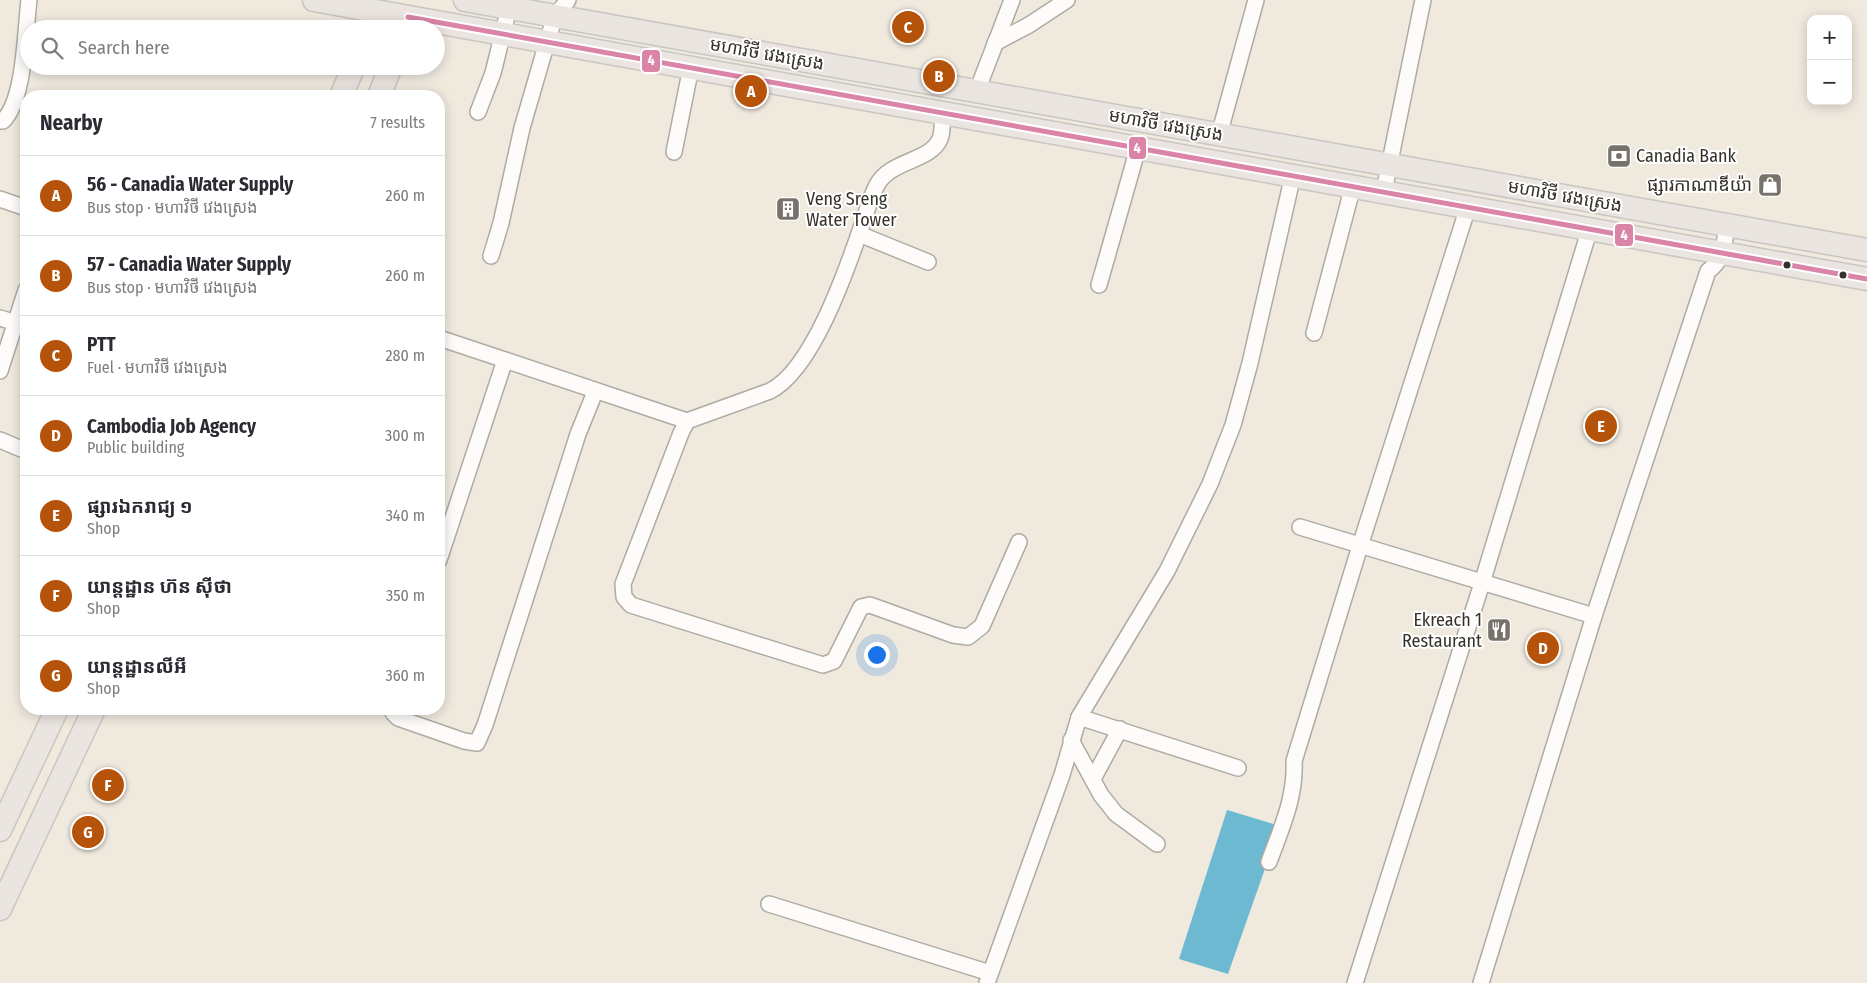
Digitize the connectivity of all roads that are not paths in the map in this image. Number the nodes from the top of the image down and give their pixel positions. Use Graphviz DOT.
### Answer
graph roads {
  1 [pos="29,0"];
  2 [pos="314,0"];
  3 [pos="465,0"];
  4 [pos="1012,0"];
  5 [pos="1067,0"];
  6 [pos="1256,0"];
  7 [pos="1423,0"];
  8 [pos="510,8"];
  9 [pos="562,8"];
  10 [pos="374,13"];
  11 [pos="408,15"];
  12 [pos="27,20"];
  13 [pos="433,20"];
  14 [pos="445,22"];
  15 [pos="504,34"];
  16 [pos="547,42"];
  17 [pos="995,43"];
  18 [pos="691,68"];
  19 [pos="21,75"];
  20 [pos="350,75"];
  21 [pos="387,75"];
  22 [pos="344,90"];
  23 [pos="381,90"];
  24 [pos="977,92"];
  25 [pos="478,112"];
  26 [pos="943,112"];
  27 [pos="0,121"];
  28 [pos="1219,135"];
  29 [pos="1138,148"];
  30 [pos="674,152"];
  31 [pos="1389,165"];
  32 [pos="1293,175"];
  33 [pos="1353,186"];
  34 [pos="1384,191"];
  35 [pos="0,199"];
  36 [pos="20,206"];
  37 [pos="1468,207"];
  38 [pos="1727,226"];
  39 [pos="1590,228"];
  40 [pos="859,234"];
  41 [pos="1867,250"];
  42 [pos="1722,252"];
  43 [pos="491,256"];
  44 [pos="928,262"];
  45 [pos="1867,279"];
  46 [pos="1099,284"];
  47 [pos="20,310"];
  48 [pos="0,318"];
  49 [pos="16,323"];
  50 [pos="1314,333"];
  51 [pos="445,340"];
  52 [pos="504,360"];
  53 [pos="0,371"];
  54 [pos="595,392"];
  55 [pos="687,421"];
  56 [pos="0,440"];
  57 [pos="20,449"];
  58 [pos="1300,527"];
  59 [pos="445,542"];
  60 [pos="1019,542"];
  61 [pos="1360,546"];
  62 [pos="1482,583"];
  63 [pos="1594,616"];
  64 [pos="54,715"];
  65 [pos="91,715"];
  66 [pos="395,715"];
  67 [pos="1079,717"];
  68 [pos="1120,729"];
  69 [pos="1071,740"];
  70 [pos="1238,768"];
  71 [pos="1093,779"];
  72 [pos="0,830"];
  73 [pos="1157,844"];
  74 [pos="1269,862"];
  75 [pos="769,904"];
  76 [pos="0,909"];
  77 [pos="989,978"];
  78 [pos="1355,983"];
  79 [pos="1481,983"];
  1 -- 12 [label="street"];
  2 -- 10 [label="main road, មហាវិថី វេងស្រេង"];
  3 -- 8 [label="main road, មហាវិថី វេងស្រេង"];
  4 -- 17 [label="street"];
  5 -- 17 [label="street"];
  6 -- 28 [label="street"];
  7 -- 31 [label="street"];
  8 -- 9 [label="main road, មហាវិថី វេងស្រេង"];
  8 -- 15 [label="street"];
  9 -- 16 [label="street"];
  9 -- 24 [label="main road, មហាវិថី វេងស្រេង"];
  10 -- 11 [label="main road, មហាវិថី វេងស្រេង"];
  11 -- 13 [label="main road, មហាវិថី វេងស្រេង"];
  14 -- 15 [label="main road, មហាវិថី វេងស្រេង"];
  15 -- 16 [label="main road, មហាវិថី វេងស្រេង"];
  15 -- 25 [label="street"];
  16 -- 18 [label="main road, មហាវិថី វេងស្រេង"];
  16 -- 43 [label="street"];
  17 -- 24 [label="street"];
  18 -- 26 [label="main road, មហាវិថី វេងស្រេង"];
  18 -- 30 [label="street"];
  19 -- 27 [label="street"];
  20 -- 22 [label="main road"];
  21 -- 23 [label="main road"];
  24 -- 28 [label="main road, មហាវិថី វេងស្រេង"];
  26 -- 29 [label="main road, មហាវិថី វេងស្រេង"];
  26 -- 40 [label="street"];
  28 -- 31 [label="main road, មហាវិថី វេងស្រេង"];
  29 -- 32 [label="main road, មហាវិថី វេងស្រេង"];
  29 -- 46 [label="street"];
  31 -- 34 [label="street"];
  31 -- 38 [label="main road, មហាវិថី វេងស្រេង"];
  32 -- 33 [label="main road, មហាវិថី វេងស្រេង"];
  32 -- 67 [label="street"];
  33 -- 34 [label="main road, មហាវិថី វេងស្រេង"];
  33 -- 50 [label="street"];
  34 -- 37 [label="main road, មហាវិថី វេងស្រេង"];
  35 -- 36 [label="street"];
  37 -- 39 [label="main road, មហាវិថី វេងស្រេង"];
  37 -- 61 [label="street"];
  38 -- 41 [label="main road, មហាវិថី វេងស្រេង"];
  38 -- 42 [label="street"];
  39 -- 42 [label="main road, មហាវិថី វេងស្រេង"];
  39 -- 62 [label="street"];
  40 -- 44 [label="street"];
  40 -- 55 [label="street"];
  42 -- 45 [label="main road, មហាវិថី វេងស្រេង"];
  42 -- 63 [label="street"];
  47 -- 49 [label="street"];
  48 -- 49 [label="street"];
  49 -- 53 [label="street"];
  51 -- 52 [label="street"];
  52 -- 54 [label="street"];
  52 -- 59 [label="street"];
  54 -- 55 [label="street"];
  54 -- 66 [label="street"];
  55 -- 60 [label="street"];
  56 -- 57 [label="street"];
  58 -- 61 [label="street"];
  61 -- 62 [label="street"];
  61 -- 74 [label="street"];
  62 -- 63 [label="street"];
  62 -- 78 [label="street"];
  63 -- 79 [label="street"];
  64 -- 72 [label="main road"];
  65 -- 76 [label="main road"];
  67 -- 68 [label="street"];
  67 -- 69 [label="street"];
  68 -- 70 [label="street"];
  68 -- 71 [label="street"];
  69 -- 71 [label="street"];
  69 -- 77 [label="street"];
  71 -- 73 [label="street"];
  75 -- 77 [label="street"];
}
